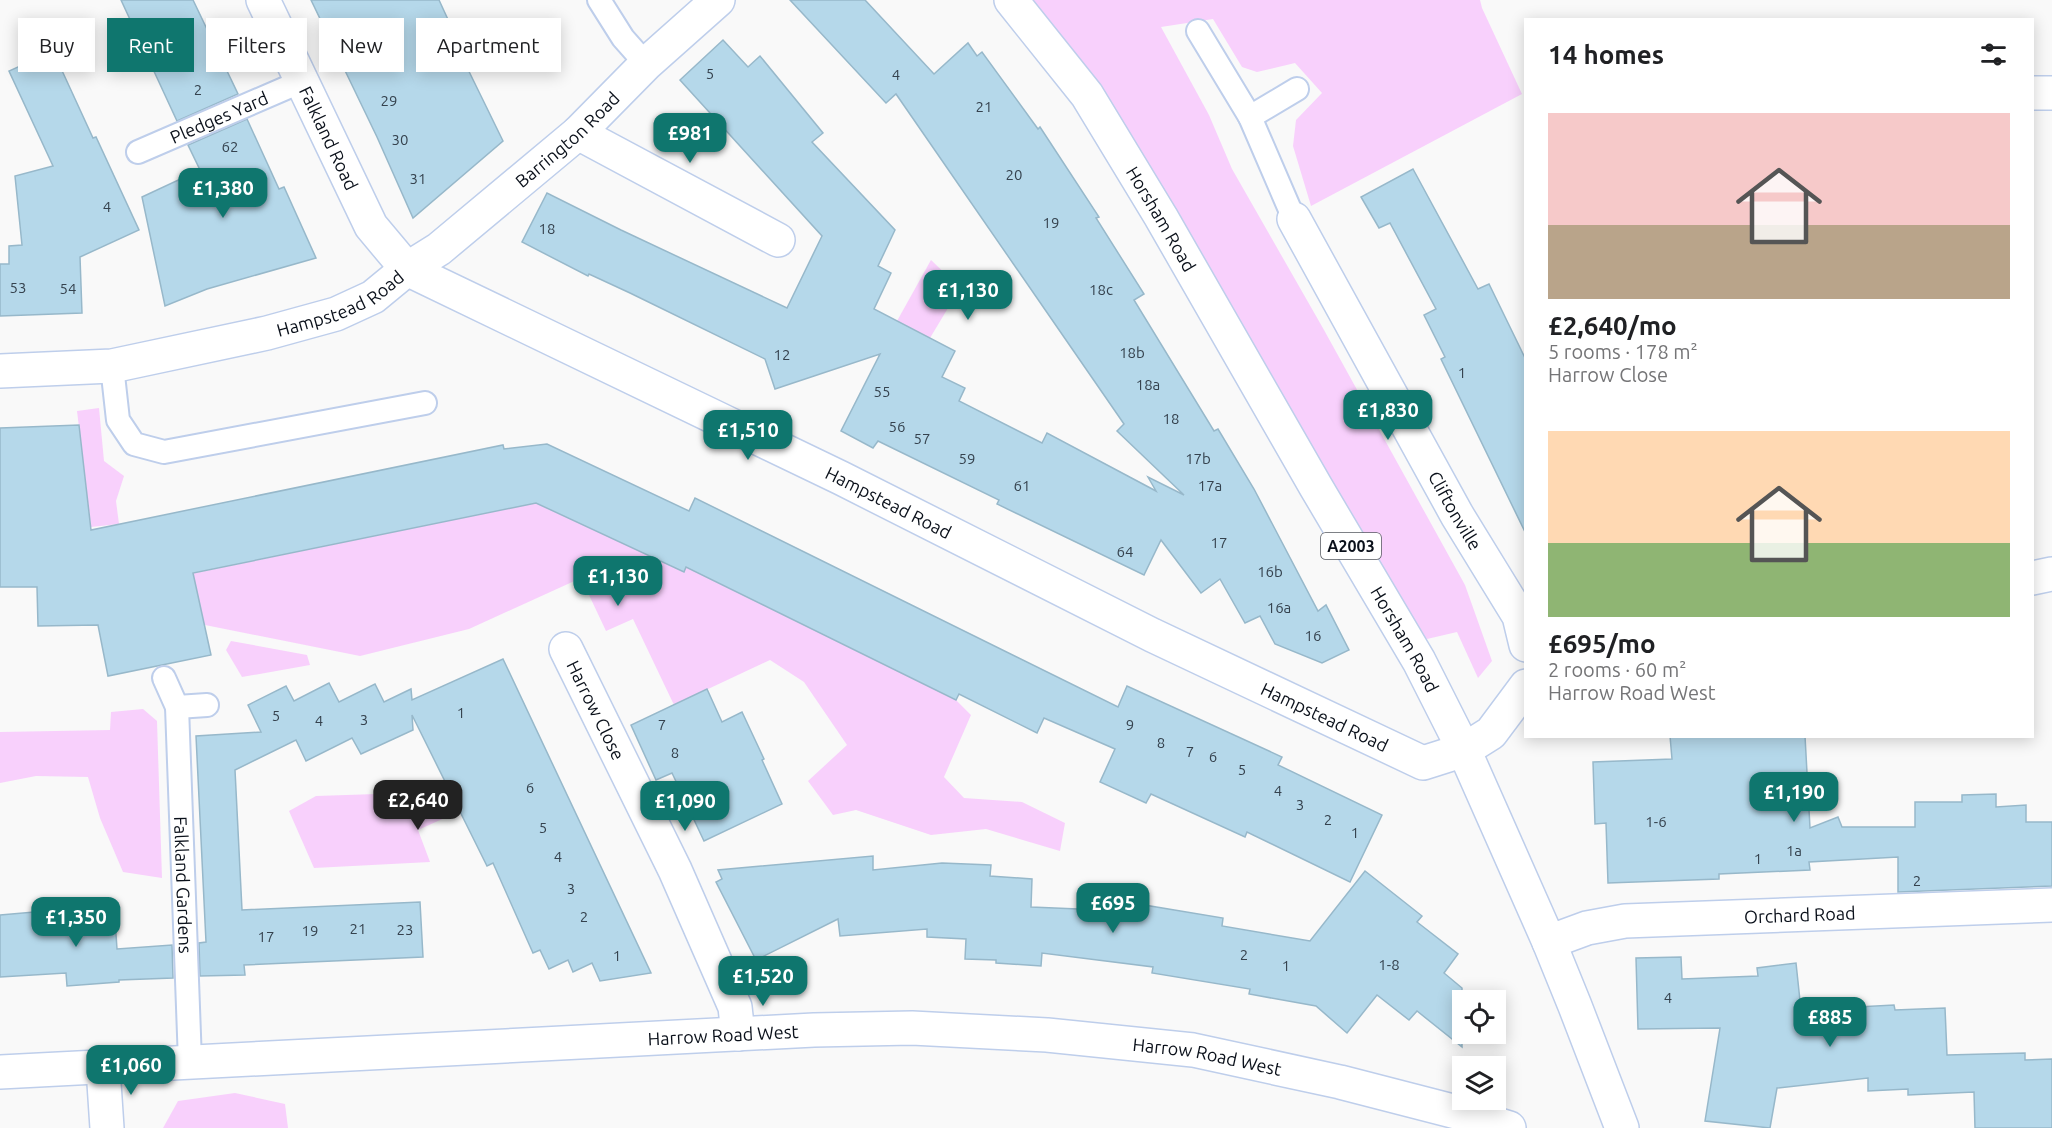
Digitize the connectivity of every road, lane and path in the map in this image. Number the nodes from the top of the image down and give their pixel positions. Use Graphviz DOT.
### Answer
graph roads {
  1 [pos="263,0"];
  2 [pos="599,0"];
  3 [pos="718,0"];
  4 [pos="1011,0"];
  5 [pos="1198,31"];
  6 [pos="646,64"];
  7 [pos="300,82"];
  8 [pos="1297,89"];
  9 [pos="1250,117"];
  10 [pos="578,133"];
  11 [pos="138,152"];
  12 [pos="1294,219"];
  13 [pos="778,240"];
  14 [pos="407,269"];
  15 [pos="112,366"];
  16 [pos="0,371"];
  17 [pos="425,403"];
  18 [pos="2052,574"];
  19 [pos="2034,578"];
  20 [pos="1524,637"];
  21 [pos="566,649"];
  22 [pos="164,678"];
  23 [pos="1524,689"];
  24 [pos="207,705"];
  25 [pos="177,707"];
  26 [pos="1464,750"];
  27 [pos="2052,905"];
  28 [pos="1548,942"];
  29 [pos="738,1034"];
  30 [pos="190,1062"];
  31 [pos="103,1068"];
  32 [pos="0,1072"];
  33 [pos="107,1128"];
  34 [pos="1509,1128"];
  35 [pos="1622,1128"];
  1 -- 7 [label="street, Falkland Road"];
  2 -- 6 [label="lane"];
  3 -- 6 [label="street, Barrington Road"];
  4 -- 26 [label="street, Horsham Road / A2003"];
  5 -- 9 [label="lane"];
  6 -- 10 [label="street, Barrington Road"];
  7 -- 11 [label="lane, Pledges Yard"];
  7 -- 14 [label="street, Falkland Road"];
  8 -- 9 [label="lane"];
  9 -- 12 [label="lane"];
  10 -- 13 [label="street"];
  10 -- 14 [label="street, Barrington Road"];
  12 -- 20 [label="street, Cliftonville"];
  14 -- 15 [label="street, Hampstead Road"];
  14 -- 26 [label="street, Hampstead Road"];
  15 -- 16 [label="street, Hampstead Road"];
  15 -- 17 [label="lane"];
  18 -- 19 [label="street"];
  21 -- 29 [label="street, Harrow Close"];
  22 -- 25 [label="lane, Falkland Gardens"];
  23 -- 26 [label="street"];
  24 -- 25 [label="lane"];
  25 -- 30 [label="lane, Falkland Gardens"];
  26 -- 28 [label="street, Horsham Road / A2003"];
  27 -- 28 [label="street, Orchard Road"];
  28 -- 35 [label="street, Horsham Road / A2003"];
  29 -- 30 [label="street, Harrow Road West"];
  29 -- 34 [label="street, Harrow Road West"];
  30 -- 31 [label="street, Harrow Road West"];
  31 -- 32 [label="street, Harrow Road West"];
  31 -- 33 [label="street"];
}
